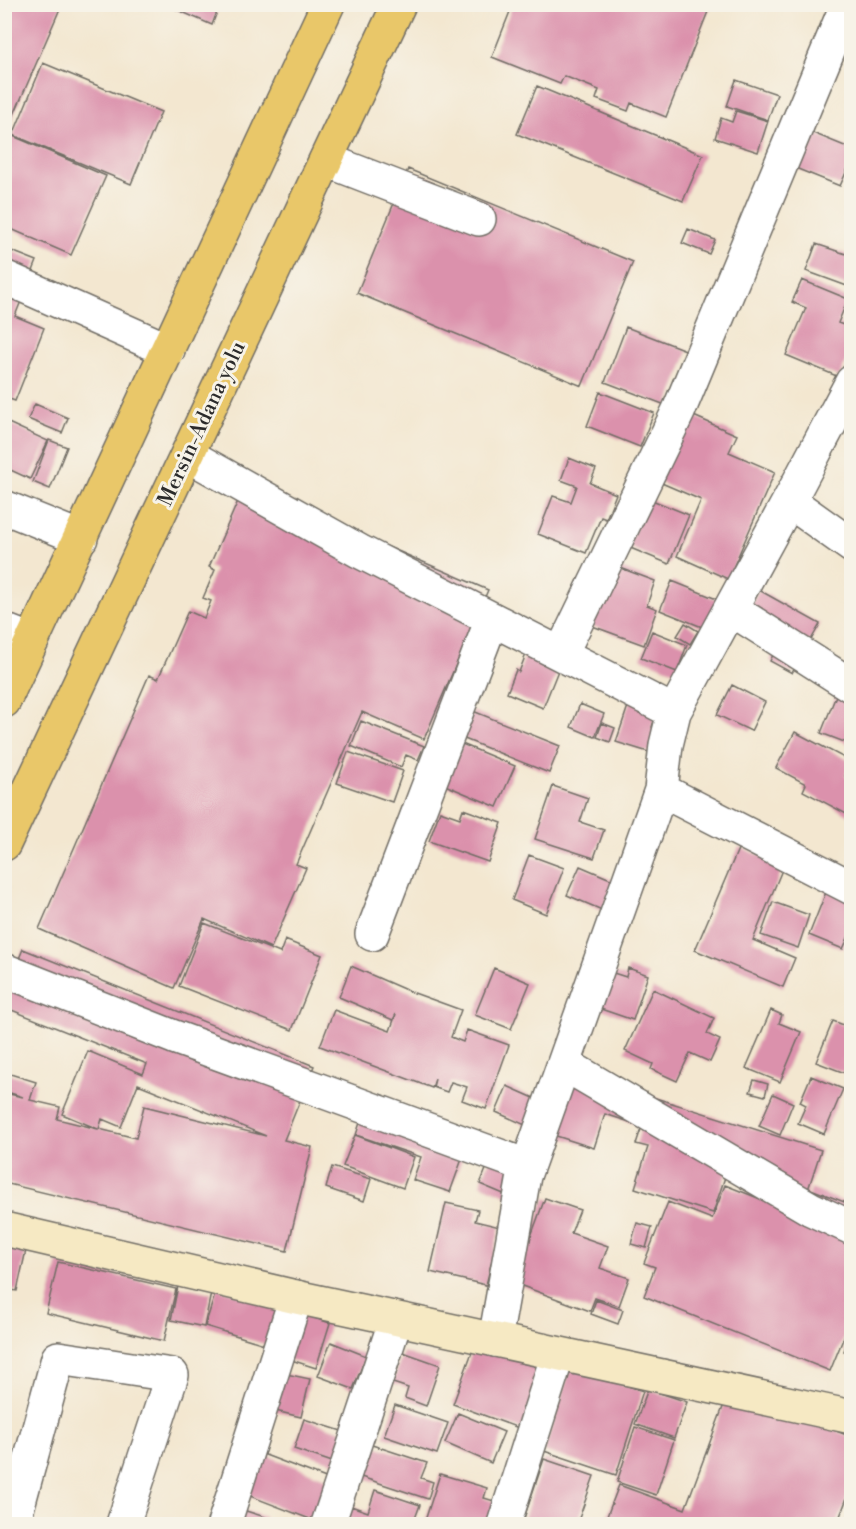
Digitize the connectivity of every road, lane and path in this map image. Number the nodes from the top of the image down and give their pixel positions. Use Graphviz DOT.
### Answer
graph roads {
  1 [pos="328,4"];
  2 [pos="399,4"];
  3 [pos="847,5"];
  4 [pos="326,160"];
  5 [pos="479,219"];
  6 [pos="4,277"];
  7 [pos="168,350"];
  8 [pos="852,382"];
  9 [pos="188,455"];
  10 [pos="789,501"];
  11 [pos="4,507"];
  12 [pos="81,538"];
  13 [pos="852,546"];
  14 [pos="730,609"];
  15 [pos="492,619"];
  16 [pos="18,635"];
  17 [pos="561,654"];
  18 [pos="852,686"];
  19 [pos="4,701"];
  20 [pos="674,712"];
  21 [pos="661,790"];
  22 [pos="4,844"];
  23 [pos="852,888"];
  24 [pos="372,934"];
  25 [pos="4,970"];
  26 [pos="564,1064"];
  27 [pos="527,1166"];
  28 [pos="852,1228"];
  29 [pos="4,1229"];
  30 [pos="296,1297"];
  31 [pos="396,1319"];
  32 [pos="495,1340"];
  33 [pos="558,1354"];
  34 [pos="852,1417"];
  35 [pos="14,1524"];
  36 [pos="123,1524"];
  37 [pos="224,1524"];
  38 [pos="327,1524"];
  39 [pos="504,1524"];
  1 -- 7 [label="highway"];
  2 -- 4 [label="highway, Mersin-Adana yolu"];
  3 -- 17 [label="street"];
  4 -- 5 [label="street"];
  4 -- 9 [label="highway, Mersin-Adana yolu"];
  6 -- 7 [label="street"];
  7 -- 12 [label="highway"];
  8 -- 10 [label="street"];
  9 -- 15 [label="street"];
  9 -- 22 [label="highway, Mersin-Adana yolu"];
  10 -- 13 [label="street"];
  10 -- 14 [label="street"];
  11 -- 12 [label="street"];
  12 -- 16 [label="highway"];
  14 -- 18 [label="street"];
  14 -- 20 [label="street"];
  15 -- 17 [label="street"];
  15 -- 24 [label="street"];
  16 -- 19 [label="highway"];
  17 -- 20 [label="street"];
  20 -- 21 [label="street"];
  21 -- 23 [label="street"];
  21 -- 26 [label="street"];
  25 -- 27 [label="street"];
  26 -- 27 [label="street"];
  26 -- 28 [label="street"];
  27 -- 32 [label="street"];
  29 -- 30 [label="main road"];
  30 -- 31 [label="main road"];
  30 -- 37 [label="street"];
  31 -- 32 [label="main road"];
  31 -- 38 [label="street"];
  32 -- 33 [label="main road"];
  33 -- 34 [label="main road"];
  33 -- 39 [label="street"];
  35 -- 36 [label="street"];
}
